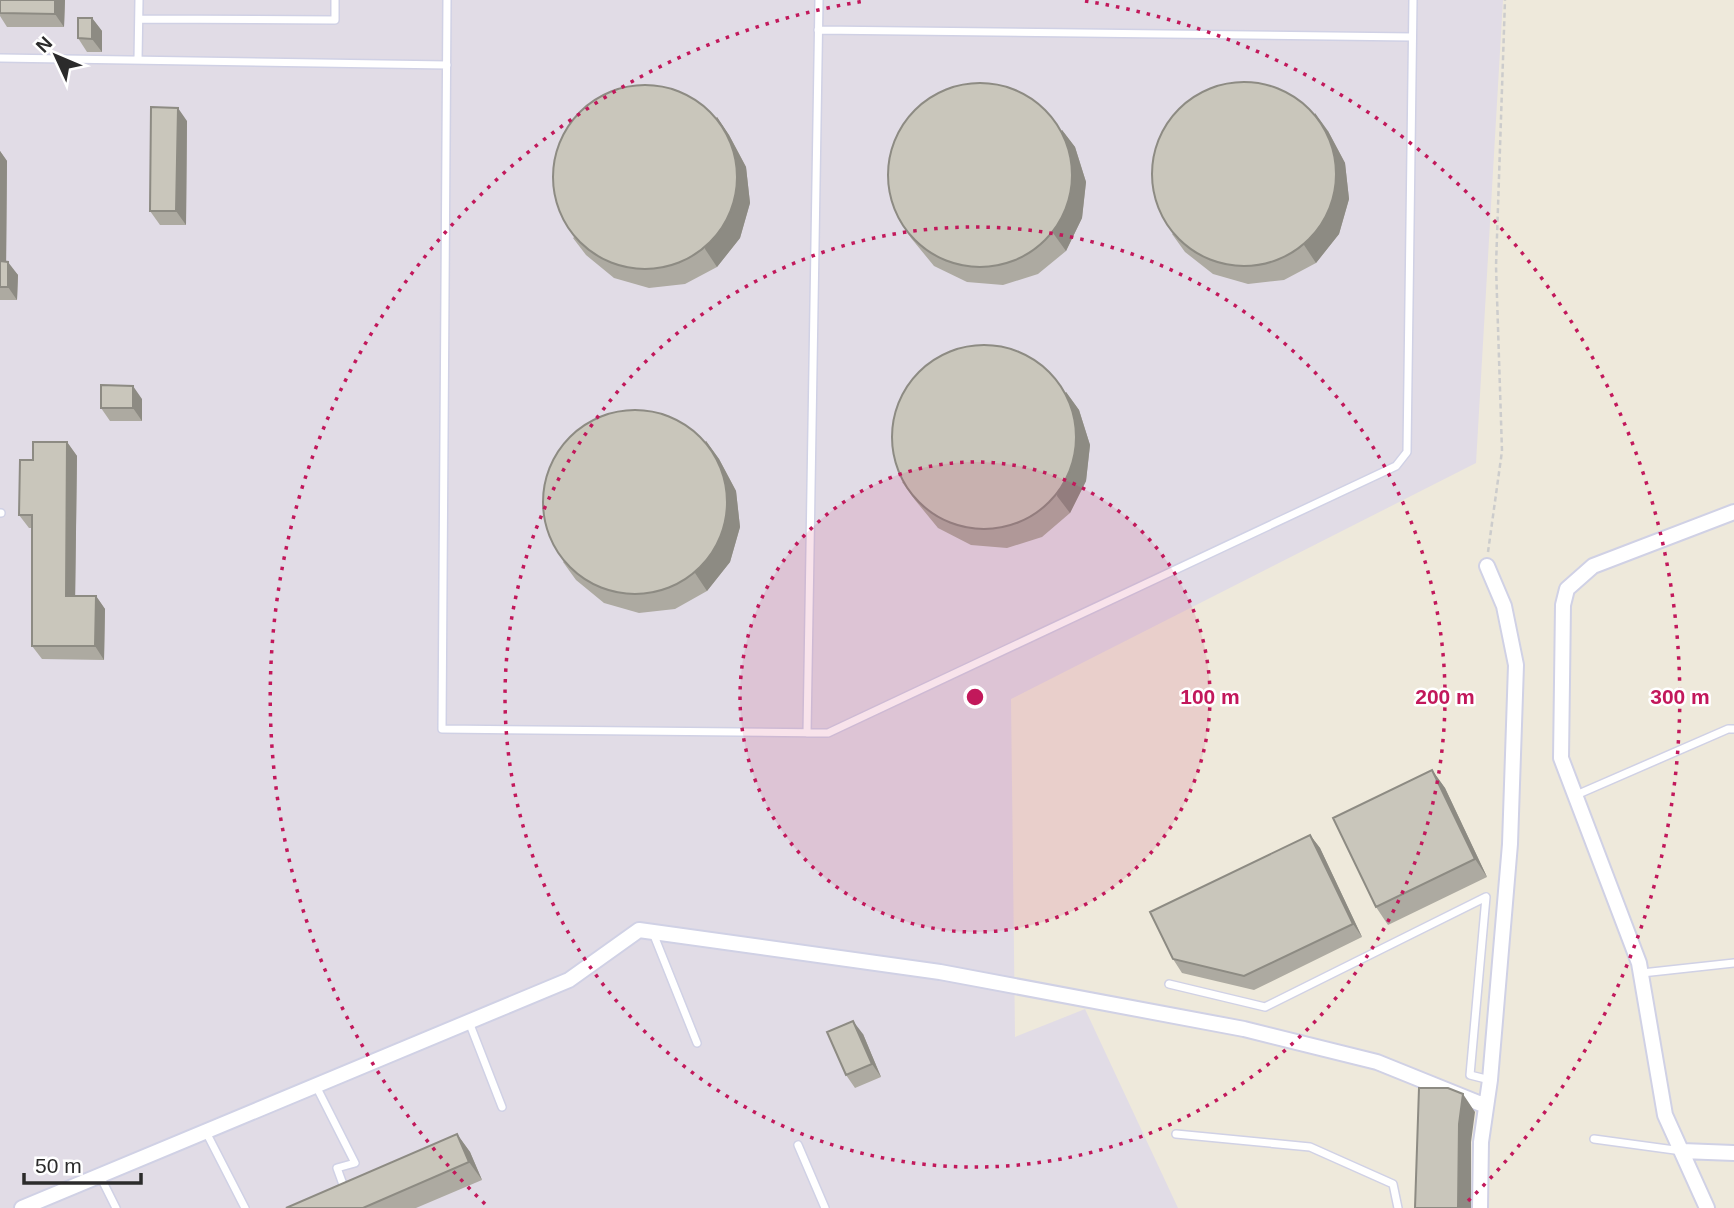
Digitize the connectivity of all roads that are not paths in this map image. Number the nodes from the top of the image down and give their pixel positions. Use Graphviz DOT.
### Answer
graph roads {
  1 [pos="139,0"];
  2 [pos="335,0"];
  3 [pos="447,0"];
  4 [pos="819,0"];
  5 [pos="1413,0"];
  6 [pos="139,19"];
  7 [pos="818,30"];
  8 [pos="1412,37"];
  9 [pos="0,58"];
  10 [pos="138,60"];
  11 [pos="447,65"];
  12 [pos="1734,512"];
  13 [pos="1486,566"];
  14 [pos="1734,729"];
  15 [pos="807,733"];
  16 [pos="1574,796"];
  17 [pos="653,933"];
  18 [pos="1734,963"];
  19 [pos="1642,973"];
  20 [pos="1168,985"];
  21 [pos="469,1022"];
  22 [pos="697,1042"];
  23 [pos="1490,1080"];
  24 [pos="316,1085"];
  25 [pos="1486,1105"];
  26 [pos="502,1107"];
  27 [pos="206,1132"];
  28 [pos="1176,1134"];
  29 [pos="1594,1139"];
  30 [pos="798,1145"];
  31 [pos="1682,1151"];
  32 [pos="1734,1153"];
  33 [pos="100,1176"];
  34 [pos="348,1196"];
  35 [pos="22,1208"];
  36 [pos="116,1208"];
  37 [pos="244,1208"];
  38 [pos="825,1208"];
  39 [pos="1398,1208"];
  40 [pos="1480,1208"];
  41 [pos="1707,1208"];
  1 -- 6 [label="lane"];
  2 -- 6 [label="lane"];
  3 -- 11 [label="lane"];
  4 -- 7 [label="lane"];
  5 -- 8 [label="lane"];
  6 -- 10 [label="lane"];
  7 -- 8 [label="lane"];
  7 -- 15 [label="lane"];
  8 -- 15 [label="lane"];
  9 -- 10 [label="lane"];
  10 -- 11 [label="lane"];
  11 -- 15 [label="lane"];
  12 -- 16 [label="street"];
  13 -- 23 [label="street"];
  14 -- 16 [label="lane"];
  16 -- 19 [label="street"];
  17 -- 21 [label="street"];
  17 -- 22 [label="lane"];
  17 -- 25 [label="street"];
  18 -- 19 [label="lane"];
  19 -- 31 [label="street"];
  20 -- 23 [label="lane"];
  21 -- 24 [label="street"];
  21 -- 26 [label="lane"];
  23 -- 25 [label="street"];
  24 -- 27 [label="street"];
  24 -- 34 [label="lane"];
  25 -- 40 [label="street"];
  27 -- 33 [label="street"];
  27 -- 37 [label="lane"];
  28 -- 39 [label="lane"];
  29 -- 31 [label="lane"];
  30 -- 38 [label="lane"];
  31 -- 32 [label="street"];
  31 -- 41 [label="street"];
  33 -- 35 [label="street"];
  33 -- 36 [label="lane"];
}
